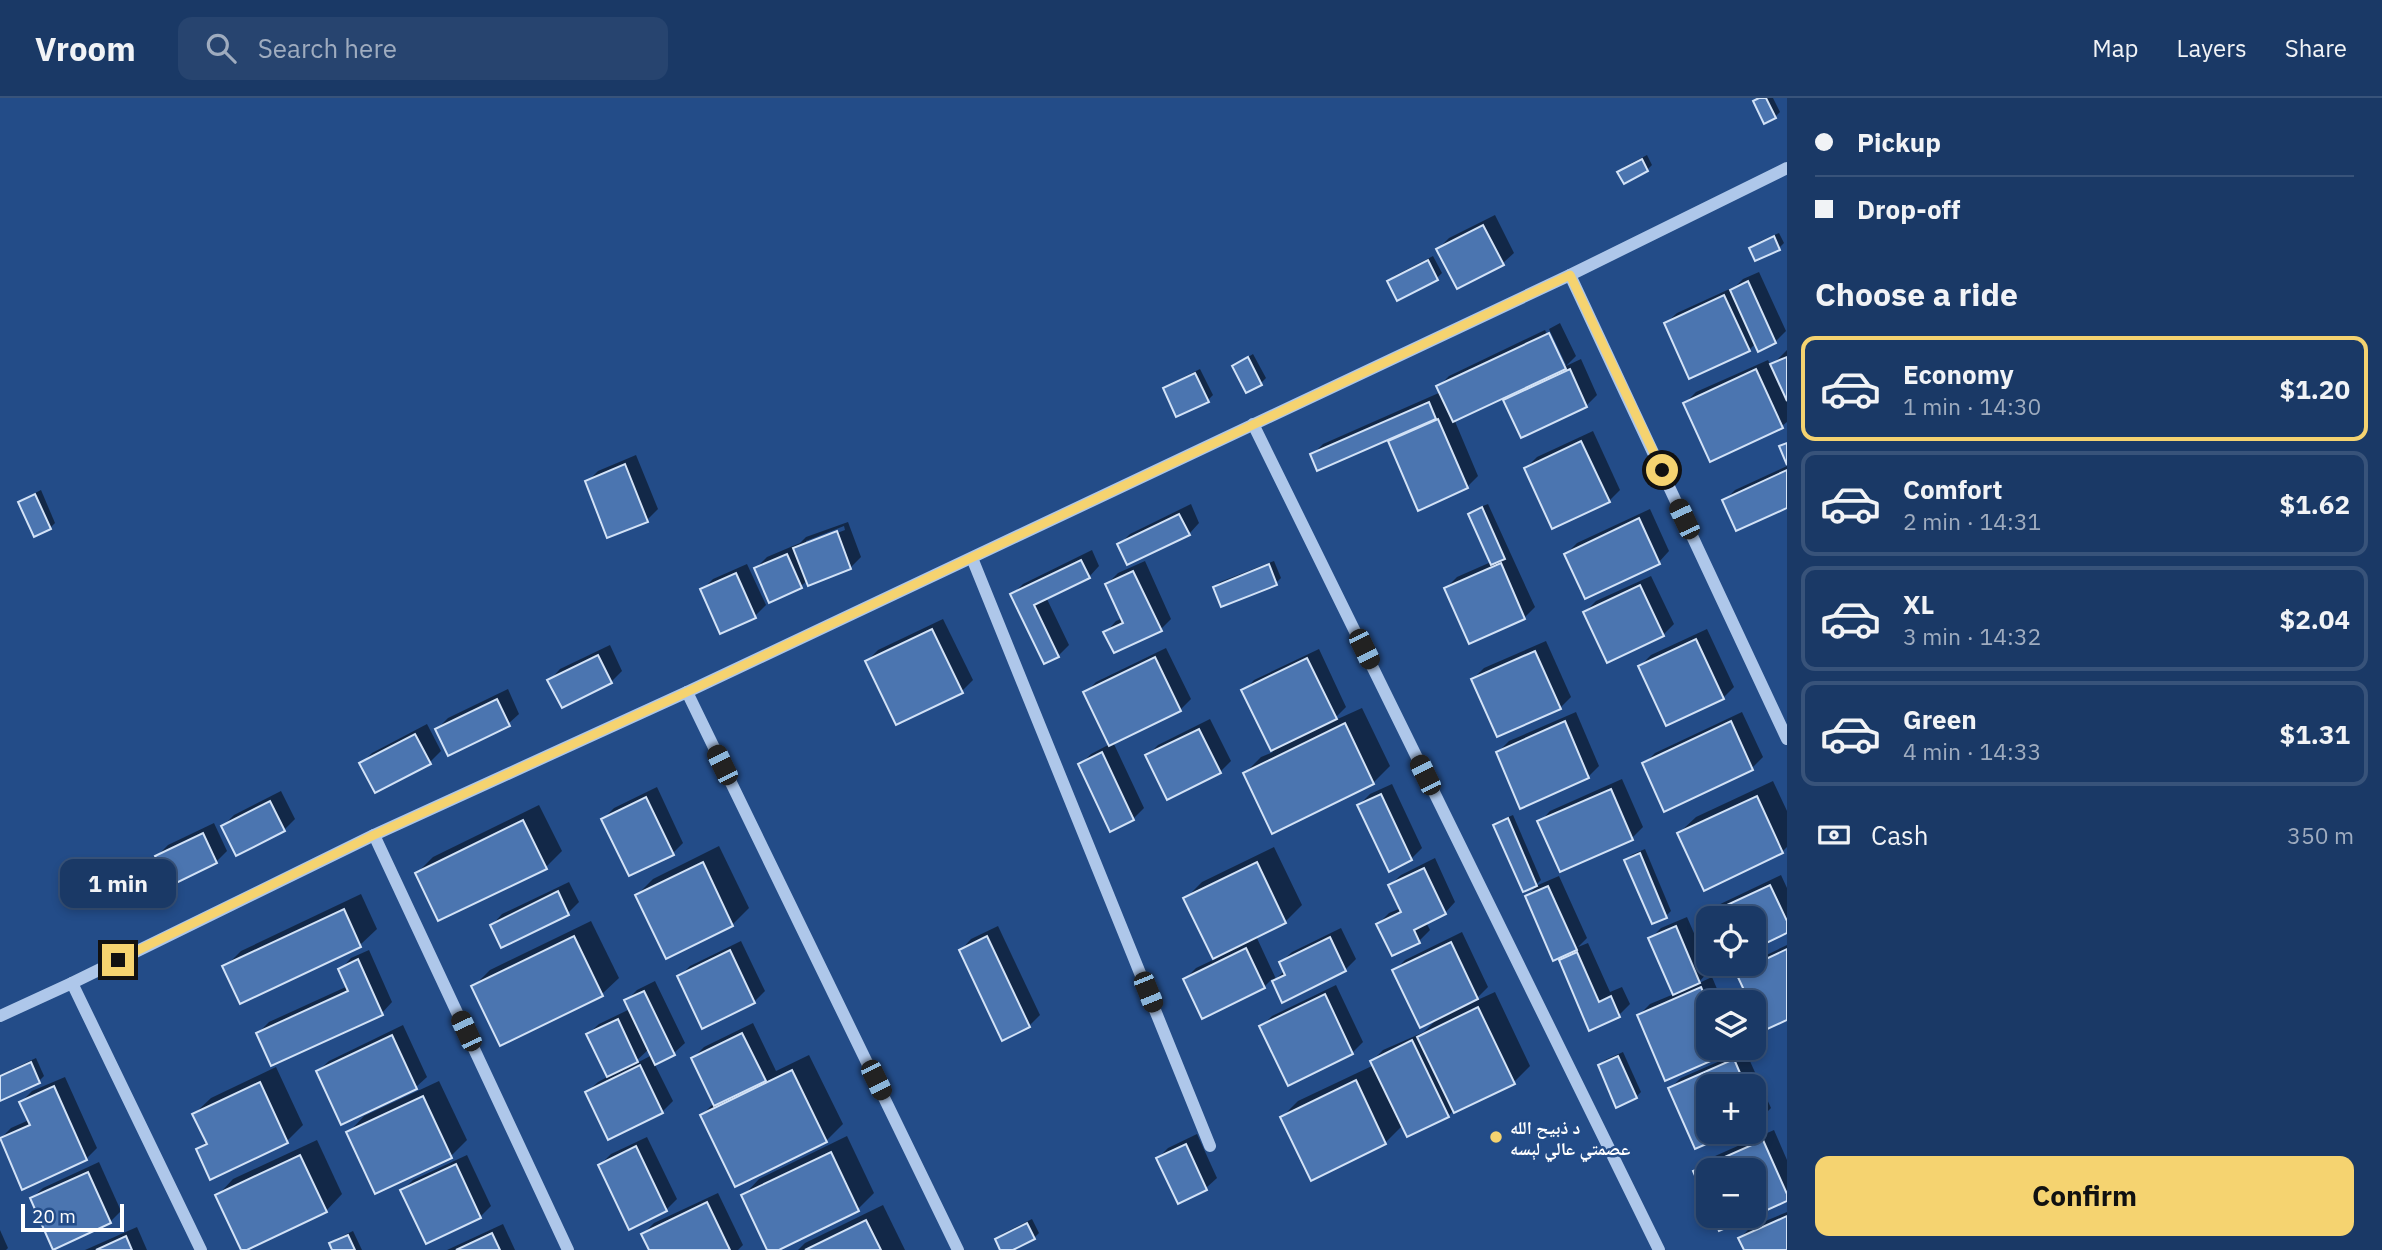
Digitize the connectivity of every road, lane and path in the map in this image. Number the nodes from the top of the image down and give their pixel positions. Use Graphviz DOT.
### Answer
graph roads {
  1 [pos="1787,168"];
  2 [pos="1570,275"];
  3 [pos="1253,424"];
  4 [pos="972,558"];
  5 [pos="687,692"];
  6 [pos="1787,739"];
  7 [pos="374,835"];
  8 [pos="72,983"];
  9 [pos="0,1016"];
  10 [pos="1210,1146"];
  11 [pos="201,1250"];
  12 [pos="568,1250"];
  13 [pos="958,1250"];
  14 [pos="1659,1250"];
  1 -- 2 [label="street"];
  2 -- 3 [label="street"];
  2 -- 6 [label="street"];
  3 -- 4 [label="street"];
  3 -- 14 [label="street"];
  4 -- 5 [label="street"];
  4 -- 10 [label="street"];
  5 -- 7 [label="street"];
  5 -- 13 [label="street"];
  7 -- 8 [label="street"];
  7 -- 12 [label="street"];
  8 -- 9 [label="street"];
  8 -- 11 [label="street"];
}
